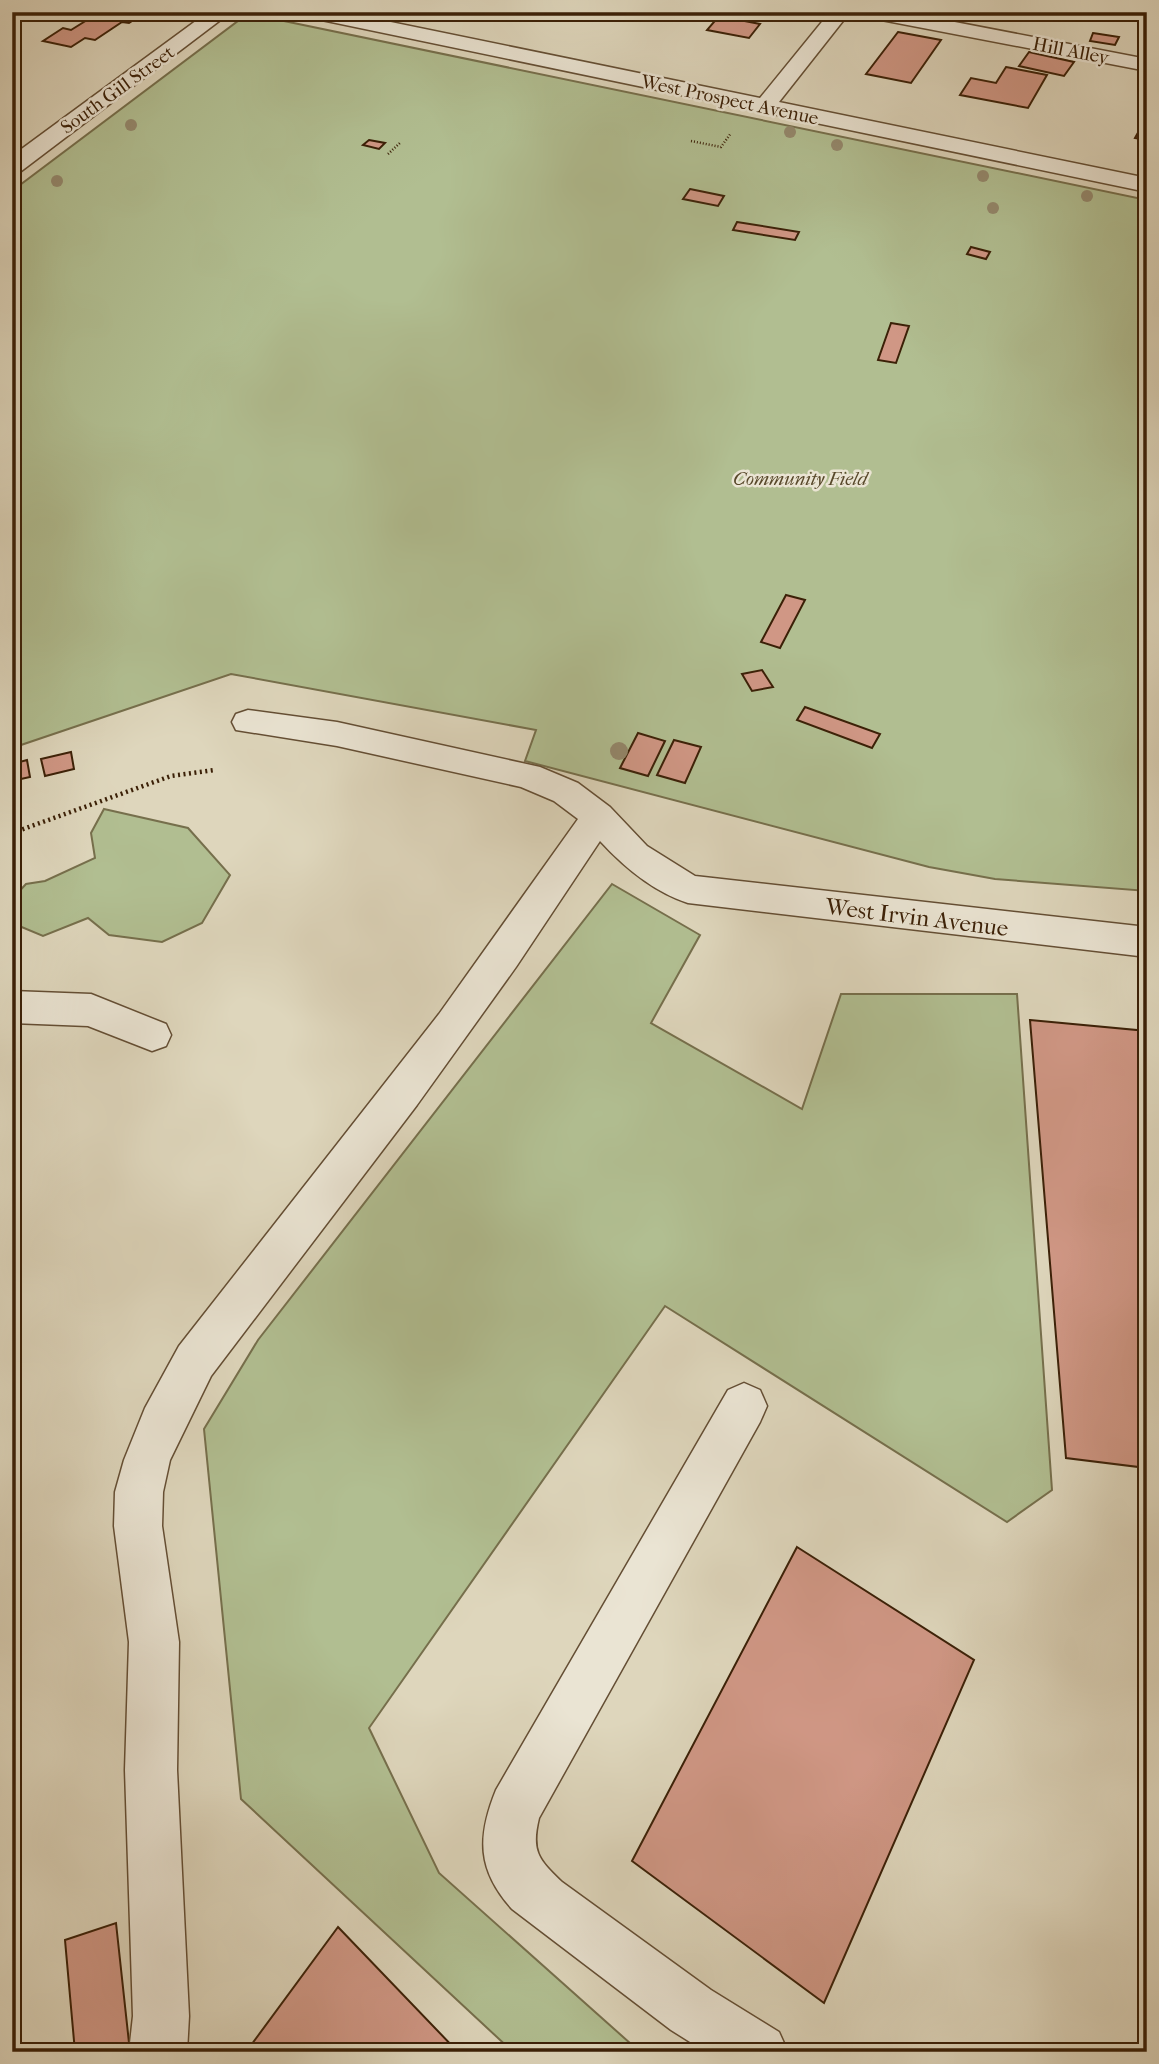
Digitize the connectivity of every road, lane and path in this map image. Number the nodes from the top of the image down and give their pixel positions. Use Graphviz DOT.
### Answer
graph roads {
  1 [pos="221,12"];
  2 [pos="313,12"];
  3 [pos="840,12"];
  4 [pos="872,12"];
  5 [pos="1147,65"];
  6 [pos="765,106"];
  7 [pos="691,141"];
  8 [pos="401,142"];
  9 [pos="721,146"];
  10 [pos="388,154"];
  11 [pos="12,167"];
  12 [pos="1147,185"];
  13 [pos="12,209"];
  14 [pos="21,212"];
  15 [pos="248,722"];
  16 [pos="215,770"];
  17 [pos="598,816"];
  18 [pos="12,833"];
  19 [pos="1147,942"];
  20 [pos="12,1007"];
  21 [pos="152,1035"];
  22 [pos="744,1406"];
  23 [pos="158,2052"];
  24 [pos="759,2052"];
  1 -- 11 [label="street, South Gill Street"];
  2 -- 6 [label="street, West Prospect Avenue"];
  3 -- 6 [label="street"];
  4 -- 5 [label="street, Hill Alley"];
  6 -- 12 [label="street, West Prospect Avenue"];
  7 -- 9 [label="path"];
  8 -- 10 [label="path"];
  13 -- 14 [label="path"];
  15 -- 17 [label="street"];
  16 -- 18 [label="path"];
  17 -- 19 [label="street, West Irvin Avenue"];
  17 -- 23 [label="street"];
  20 -- 21 [label="street"];
  22 -- 24 [label="street"];
}
